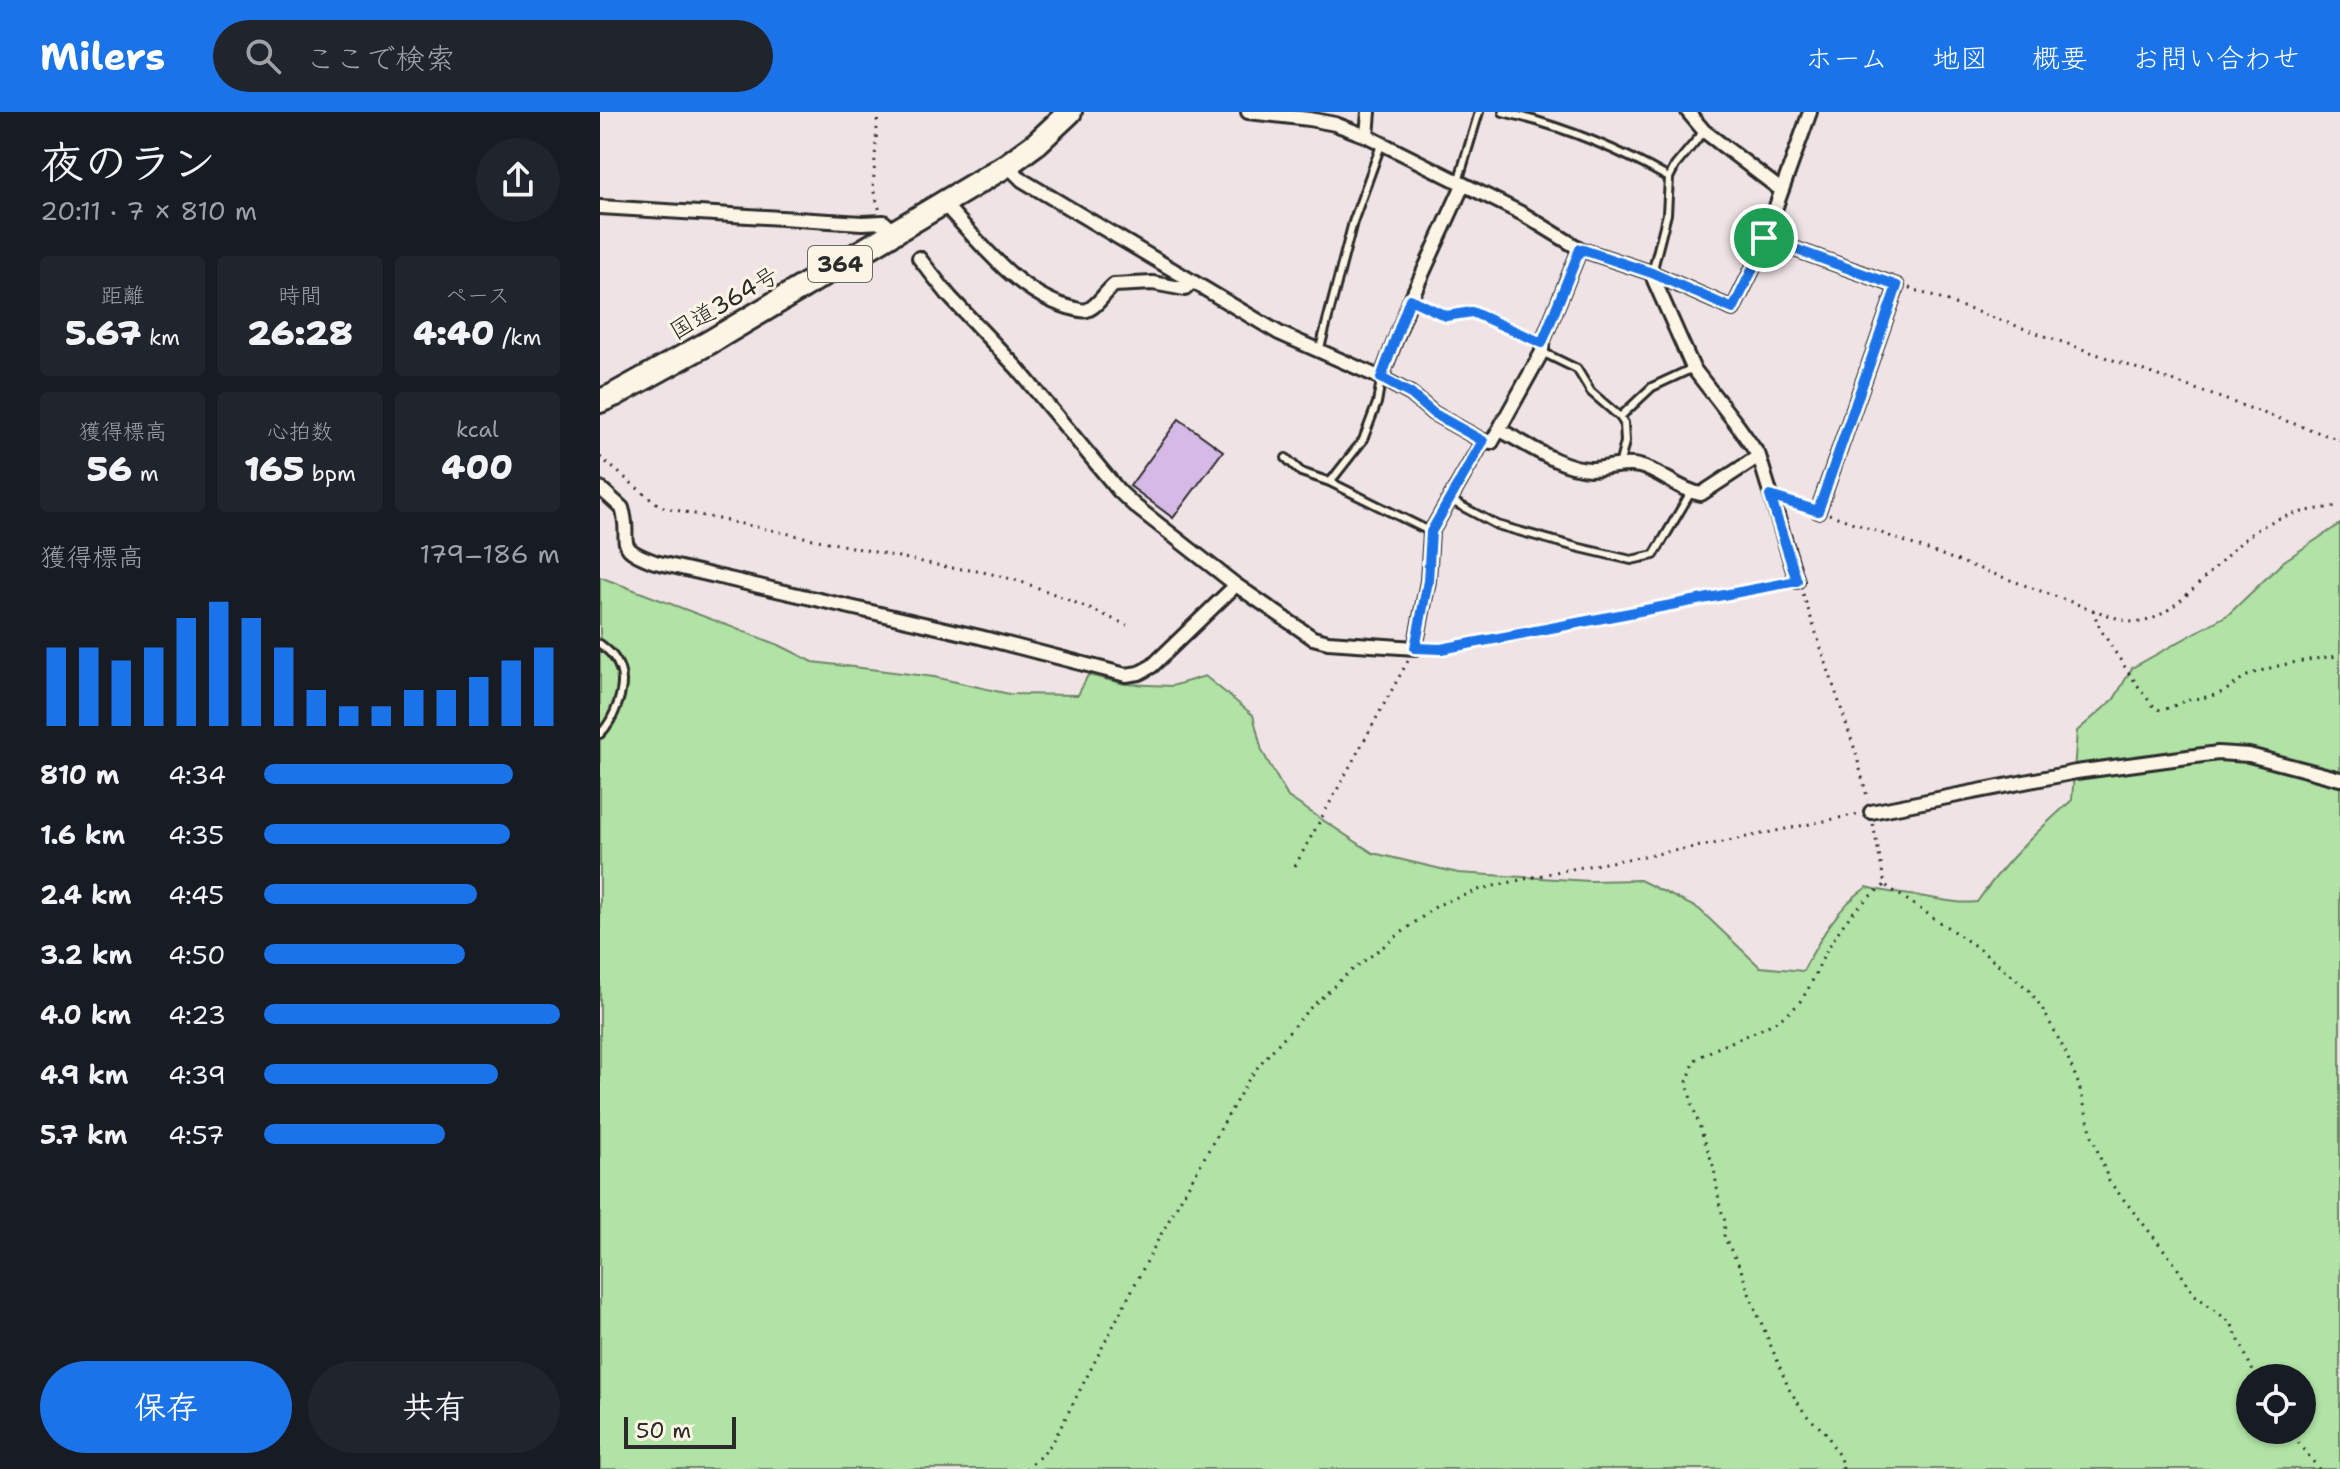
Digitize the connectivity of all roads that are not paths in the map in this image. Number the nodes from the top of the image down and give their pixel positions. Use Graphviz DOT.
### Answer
graph roads {
  1 [pos="1070,112"];
  2 [pos="1248,112"];
  3 [pos="1369,112"];
  4 [pos="1479,112"];
  5 [pos="1503,112"];
  6 [pos="1688,112"];
  7 [pos="1810,112"];
  8 [pos="1704,131"];
  9 [pos="1367,136"];
  10 [pos="1382,144"];
  11 [pos="1007,165"];
  12 [pos="1669,178"];
  13 [pos="1460,183"];
  14 [pos="1781,190"];
  15 [pos="943,203"];
  16 [pos="600,207"];
  17 [pos="889,227"];
  18 [pos="1764,238"];
  19 [pos="1580,249"];
  20 [pos="919,258"];
  21 [pos="1652,273"];
  22 [pos="1192,282"];
  23 [pos="1410,299"];
  24 [pos="1542,348"];
  25 [pos="1319,352"];
  26 [pos="1693,368"];
  27 [pos="1381,378"];
  28 [pos="600,401"];
  29 [pos="1620,417"];
  30 [pos="1500,430"];
  31 [pos="1483,441"];
  32 [pos="1759,456"];
  33 [pos="1286,458"];
  34 [pos="1619,466"];
  35 [pos="1330,482"];
  36 [pos="600,488"];
  37 [pos="1691,492"];
  38 [pos="1450,500"];
  39 [pos="1818,511"];
  40 [pos="1431,532"];
  41 [pos="1797,581"];
  42 [pos="1236,585"];
  43 [pos="600,644"];
  44 [pos="600,734"];
  45 [pos="2340,779"];
  46 [pos="1871,812"];
  1 -- 11 [label="highway, 国道364号 / 364"];
  2 -- 9 [label="street"];
  3 -- 9 [label="street"];
  4 -- 13 [label="lane"];
  5 -- 12 [label="lane"];
  6 -- 8 [label="street"];
  7 -- 14 [label="street"];
  8 -- 12 [label="lane"];
  8 -- 14 [label="street"];
  9 -- 10 [label="street"];
  10 -- 13 [label="street"];
  10 -- 25 [label="lane"];
  11 -- 15 [label="highway, 国道364号 / 364"];
  11 -- 22 [label="street"];
  12 -- 21 [label="lane"];
  13 -- 19 [label="street"];
  13 -- 23 [label="street"];
  14 -- 18 [label="street"];
  15 -- 17 [label="highway, 国道364号 / 364"];
  15 -- 22 [label="street"];
  16 -- 17 [label="street"];
  17 -- 28 [label="highway, 国道364号 / 364"];
  18 -- 21 [label="street"];
  18 -- 39 [label="street"];
  19 -- 21 [label="street"];
  19 -- 24 [label="street"];
  20 -- 42 [label="street"];
  21 -- 26 [label="street"];
  22 -- 25 [label="street"];
  23 -- 24 [label="lane"];
  23 -- 27 [label="street"];
  24 -- 29 [label="lane"];
  24 -- 30 [label="street"];
  25 -- 27 [label="street"];
  26 -- 29 [label="lane"];
  26 -- 32 [label="street"];
  27 -- 31 [label="street"];
  27 -- 35 [label="lane"];
  29 -- 34 [label="lane"];
  30 -- 31 [label="street"];
  30 -- 34 [label="street"];
  31 -- 38 [label="street"];
  32 -- 37 [label="street"];
  32 -- 41 [label="street"];
  33 -- 35 [label="lane"];
  34 -- 37 [label="street"];
  35 -- 40 [label="lane"];
  36 -- 42 [label="street"];
  37 -- 38 [label="lane"];
  38 -- 40 [label="street"];
  40 -- 42 [label="street"];
  43 -- 44 [label="lane"];
  45 -- 46 [label="street"];
}
